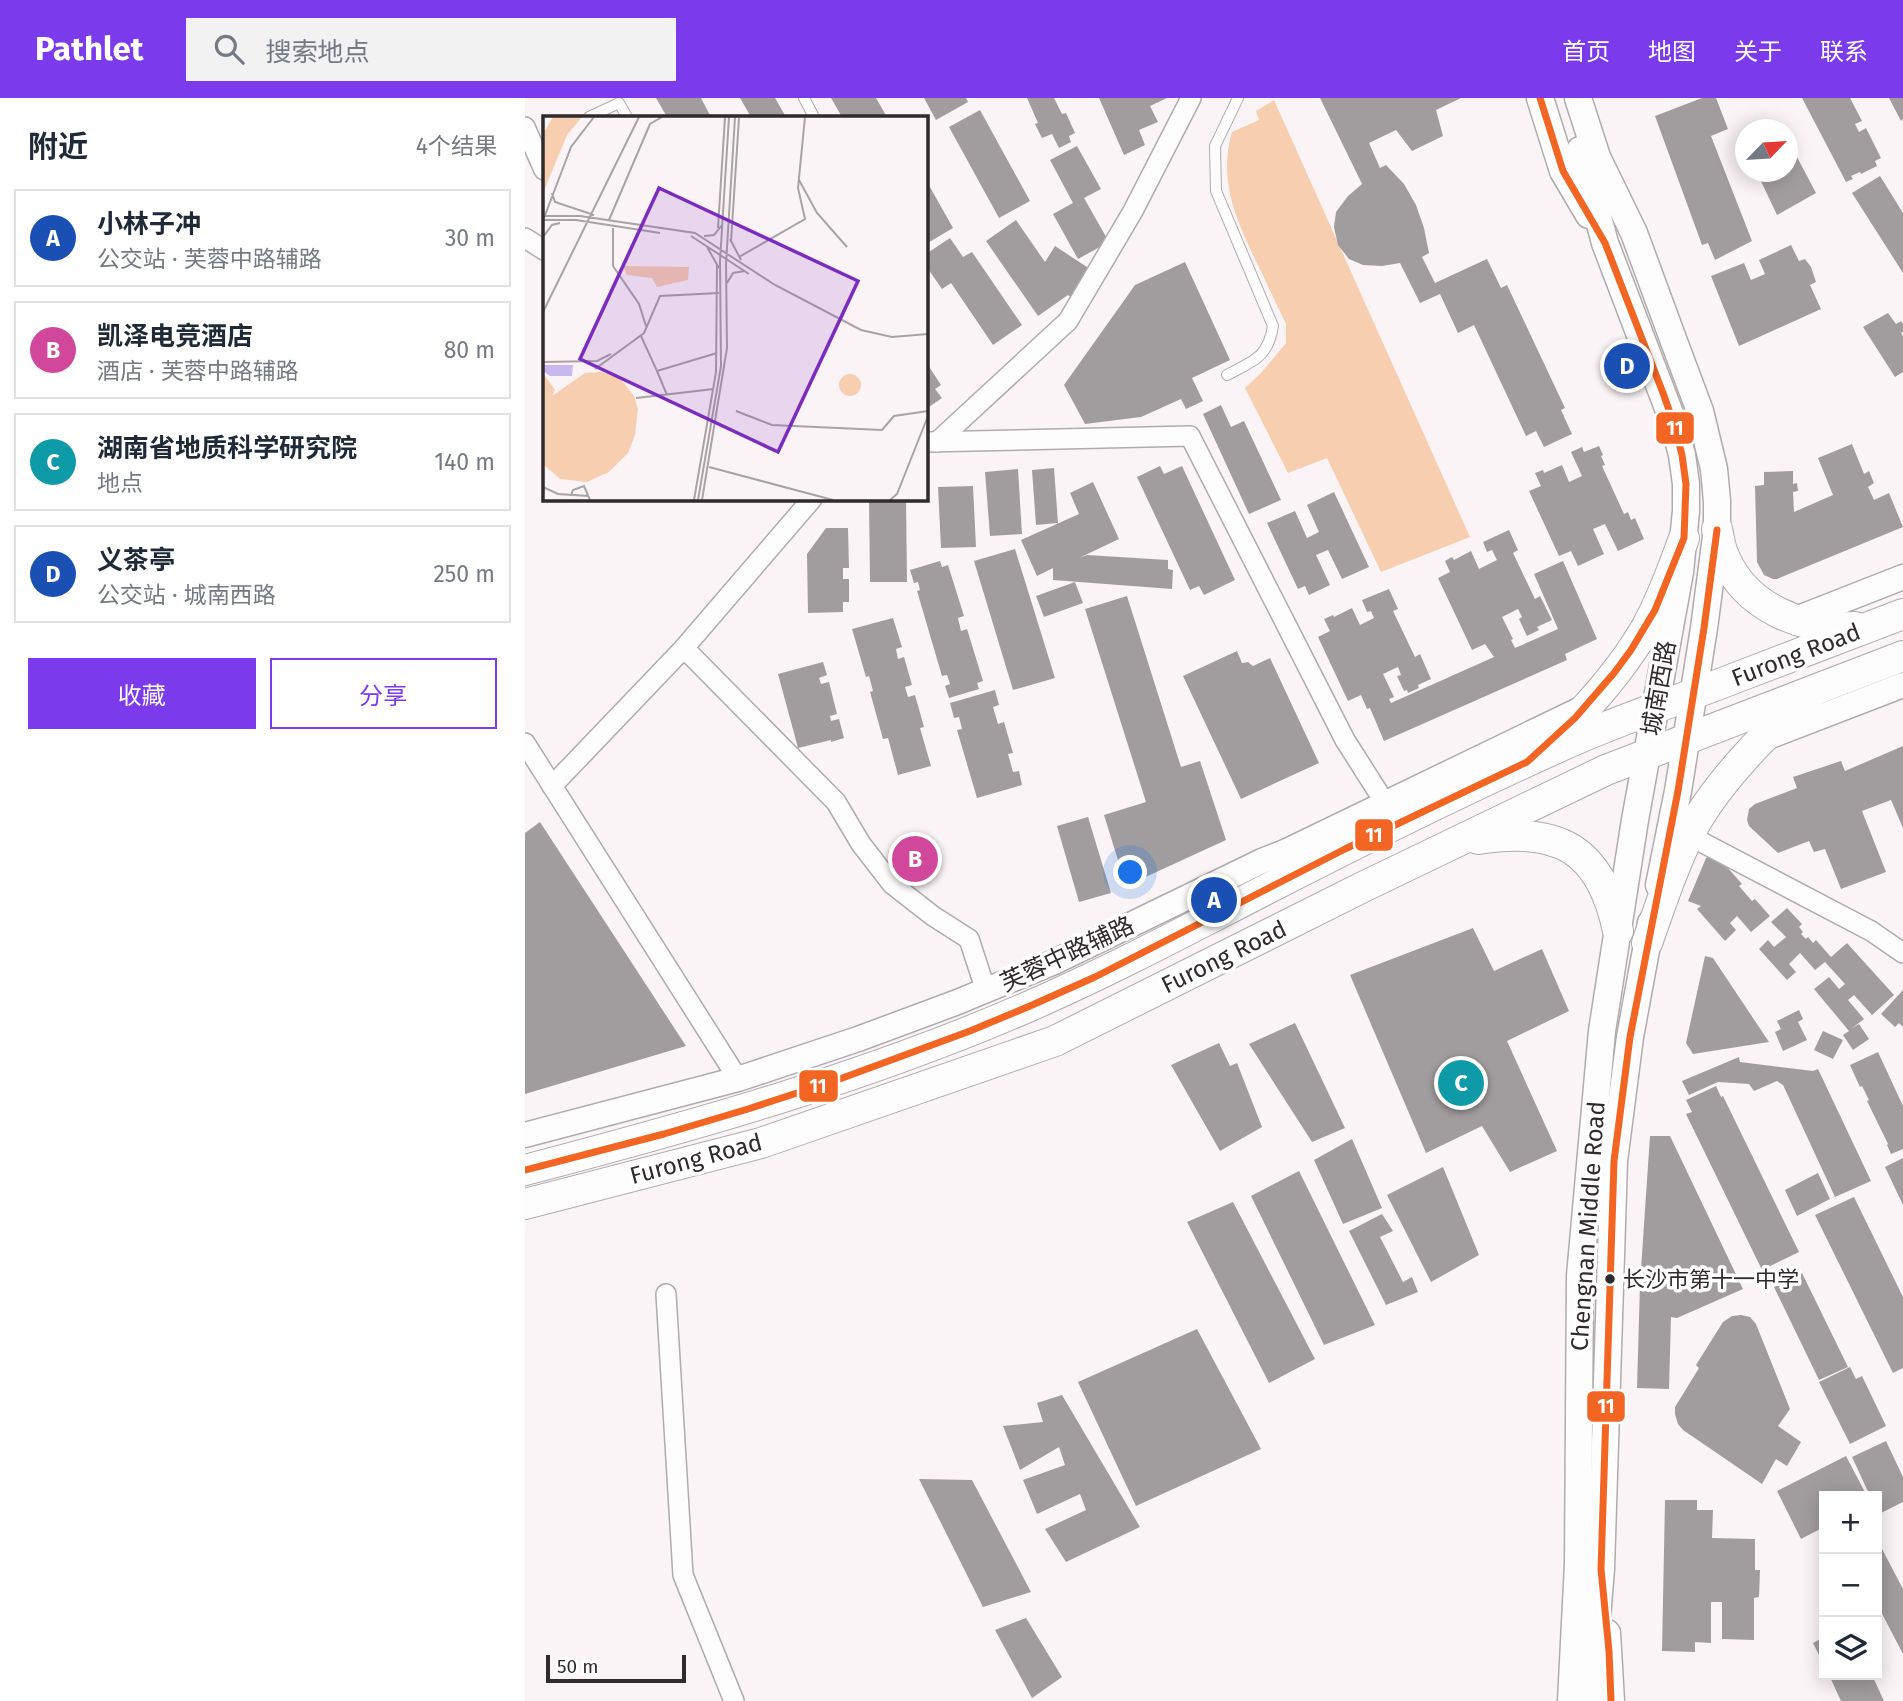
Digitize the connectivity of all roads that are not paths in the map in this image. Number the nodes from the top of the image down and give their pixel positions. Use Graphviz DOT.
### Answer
graph roads {
  1 [pos="804,98"];
  2 [pos="1191,98"];
  3 [pos="1238,98"];
  4 [pos="1540,98"];
  5 [pos="1563,98"];
  6 [pos="1577,98"];
  7 [pos="1595,98"];
  8 [pos="591,116"];
  9 [pos="626,116"];
  10 [pos="813,116"];
  11 [pos="525,127"];
  12 [pos="543,168"];
  13 [pos="1634,233"];
  14 [pos="525,238"];
  15 [pos="1605,243"];
  16 [pos="543,249"];
  17 [pos="1227,375"];
  18 [pos="931,442"];
  19 [pos="811,500"];
  20 [pos="1717,529"];
  21 [pos="1684,538"];
  22 [pos="1903,577"];
  23 [pos="1903,614"];
  24 [pos="1796,620"];
  25 [pos="1870,626"];
  26 [pos="684,648"];
  27 [pos="1903,656"];
  28 [pos="1827,685"];
  29 [pos="1903,685"];
  30 [pos="1694,693"];
  31 [pos="1655,707"];
  32 [pos="1584,708"];
  33 [pos="1686,738"];
  34 [pos="1764,739"];
  35 [pos="525,743"];
  36 [pos="1647,754"];
  37 [pos="1527,762"];
  38 [pos="552,786"];
  39 [pos="1392,814"];
  40 [pos="1688,835"];
  41 [pos="1447,847"];
  42 [pos="1618,931"];
  43 [pos="1647,943"];
  44 [pos="1903,953"];
  45 [pos="986,991"];
  46 [pos="738,1079"];
  47 [pos="525,1135"];
  48 [pos="525,1170"];
  49 [pos="525,1204"];
  50 [pos="666,1294"];
  51 [pos="1589,1566"];
  52 [pos="734,1701"];
  53 [pos="1562,1701"];
  54 [pos="1571,1701"];
  55 [pos="1587,1701"];
  56 [pos="1611,1701"];
  1 -- 10 [label="lane"];
  2 -- 18 [label="street"];
  3 -- 17 [label="lane"];
  4 -- 15 [label="main road"];
  5 -- 15 [label="main road, 城南西路"];
  6 -- 13 [label="main road, 城南西路"];
  7 -- 13 [label="main road"];
  8 -- 9 [label="lane"];
  11 -- 12 [label="street"];
  13 -- 20 [label="main road, 城南西路"];
  14 -- 16 [label="street"];
  15 -- 21 [label="main road, 城南西路"];
  18 -- 39 [label="street"];
  19 -- 26 [label="street"];
  20 -- 24 [label="main road"];
  20 -- 30 [label="main road, 城南西路"];
  21 -- 31 [label="main road, 城南西路"];
  21 -- 32 [label="main road"];
  22 -- 24 [label="street"];
  23 -- 25 [label="main road, Furong Road"];
  24 -- 25 [label="main road"];
  25 -- 30 [label="main road, Furong Road"];
  26 -- 38 [label="street"];
  26 -- 45 [label="street"];
  27 -- 28 [label="main road, Furong Road"];
  28 -- 33 [label="main road, Furong Road"];
  28 -- 34 [label="main road"];
  29 -- 34 [label="street"];
  30 -- 31 [label="main road, Furong Road"];
  30 -- 33 [label="main road, 城南西路"];
  31 -- 36 [label="main road, 城南西路"];
  31 -- 37 [label="main road, Furong Road"];
  32 -- 37 [label="main road"];
  32 -- 39 [label="street, 芙蓉中路辅路"];
  33 -- 36 [label="main road, Furong Road"];
  33 -- 43 [label="main road, Chengnan Middle Road"];
  34 -- 40 [label="main road"];
  35 -- 38 [label="street"];
  36 -- 41 [label="main road, Furong Road"];
  36 -- 42 [label="main road, Chengnan Middle Road"];
  37 -- 39 [label="main road, Furong Road"];
  38 -- 46 [label="street"];
  39 -- 45 [label="street, 芙蓉中路辅路"];
  39 -- 48 [label="main road, Furong Road"];
  40 -- 43 [label="main road"];
  40 -- 44 [label="street"];
  41 -- 42 [label="main road"];
  41 -- 49 [label="main road, Furong Road"];
  42 -- 51 [label="main road, Chengnan Middle Road"];
  43 -- 51 [label="main road, Chengnan Middle Road"];
  45 -- 46 [label="street, 芙蓉中路辅路"];
  46 -- 47 [label="street, 芙蓉中路辅路"];
  50 -- 52 [label="street"];
  51 -- 53 [label="main road"];
  51 -- 54 [label="main road, Chengnan Middle Road"];
  51 -- 55 [label="main road, Chengnan Middle Road"];
  51 -- 56 [label="main road"];
}
